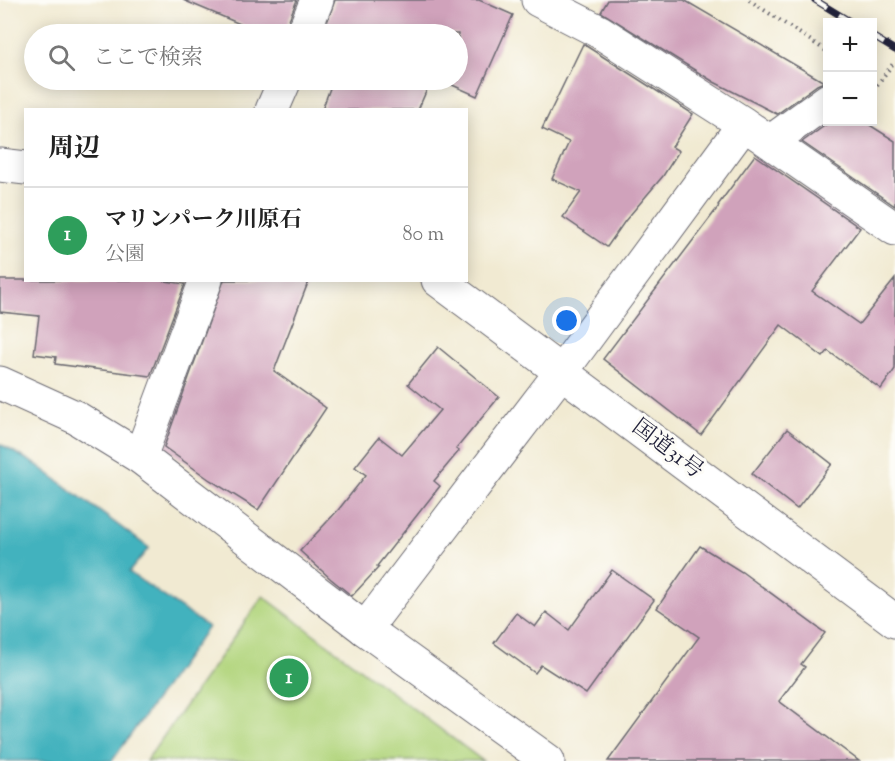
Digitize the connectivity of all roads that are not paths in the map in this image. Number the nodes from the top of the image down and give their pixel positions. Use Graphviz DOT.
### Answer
graph roads {
  1 [pos="317,0"];
  2 [pos="538,0"];
  3 [pos="307,24"];
  4 [pos="281,90"];
  5 [pos="823,102"];
  6 [pos="273,108"];
  7 [pos="757,133"];
  8 [pos="0,165"];
  9 [pos="24,168"];
  10 [pos="895,229"];
  11 [pos="205,282"];
  12 [pos="441,282"];
  13 [pos="562,371"];
  14 [pos="0,383"];
  15 [pos="140,457"];
  16 [pos="895,621"];
  17 [pos="365,629"];
  18 [pos="548,761"];
  1 -- 3 [label="main road"];
  2 -- 7 [label="main road"];
  4 -- 6 [label="main road"];
  5 -- 7 [label="main road"];
  7 -- 10 [label="main road"];
  7 -- 13 [label="main road"];
  8 -- 9 [label="main road"];
  11 -- 15 [label="main road"];
  12 -- 13 [label="main road, 国道31号"];
  13 -- 16 [label="main road, 国道31号"];
  13 -- 17 [label="main road"];
  14 -- 15 [label="main road"];
  15 -- 17 [label="main road"];
  17 -- 18 [label="main road"];
}
